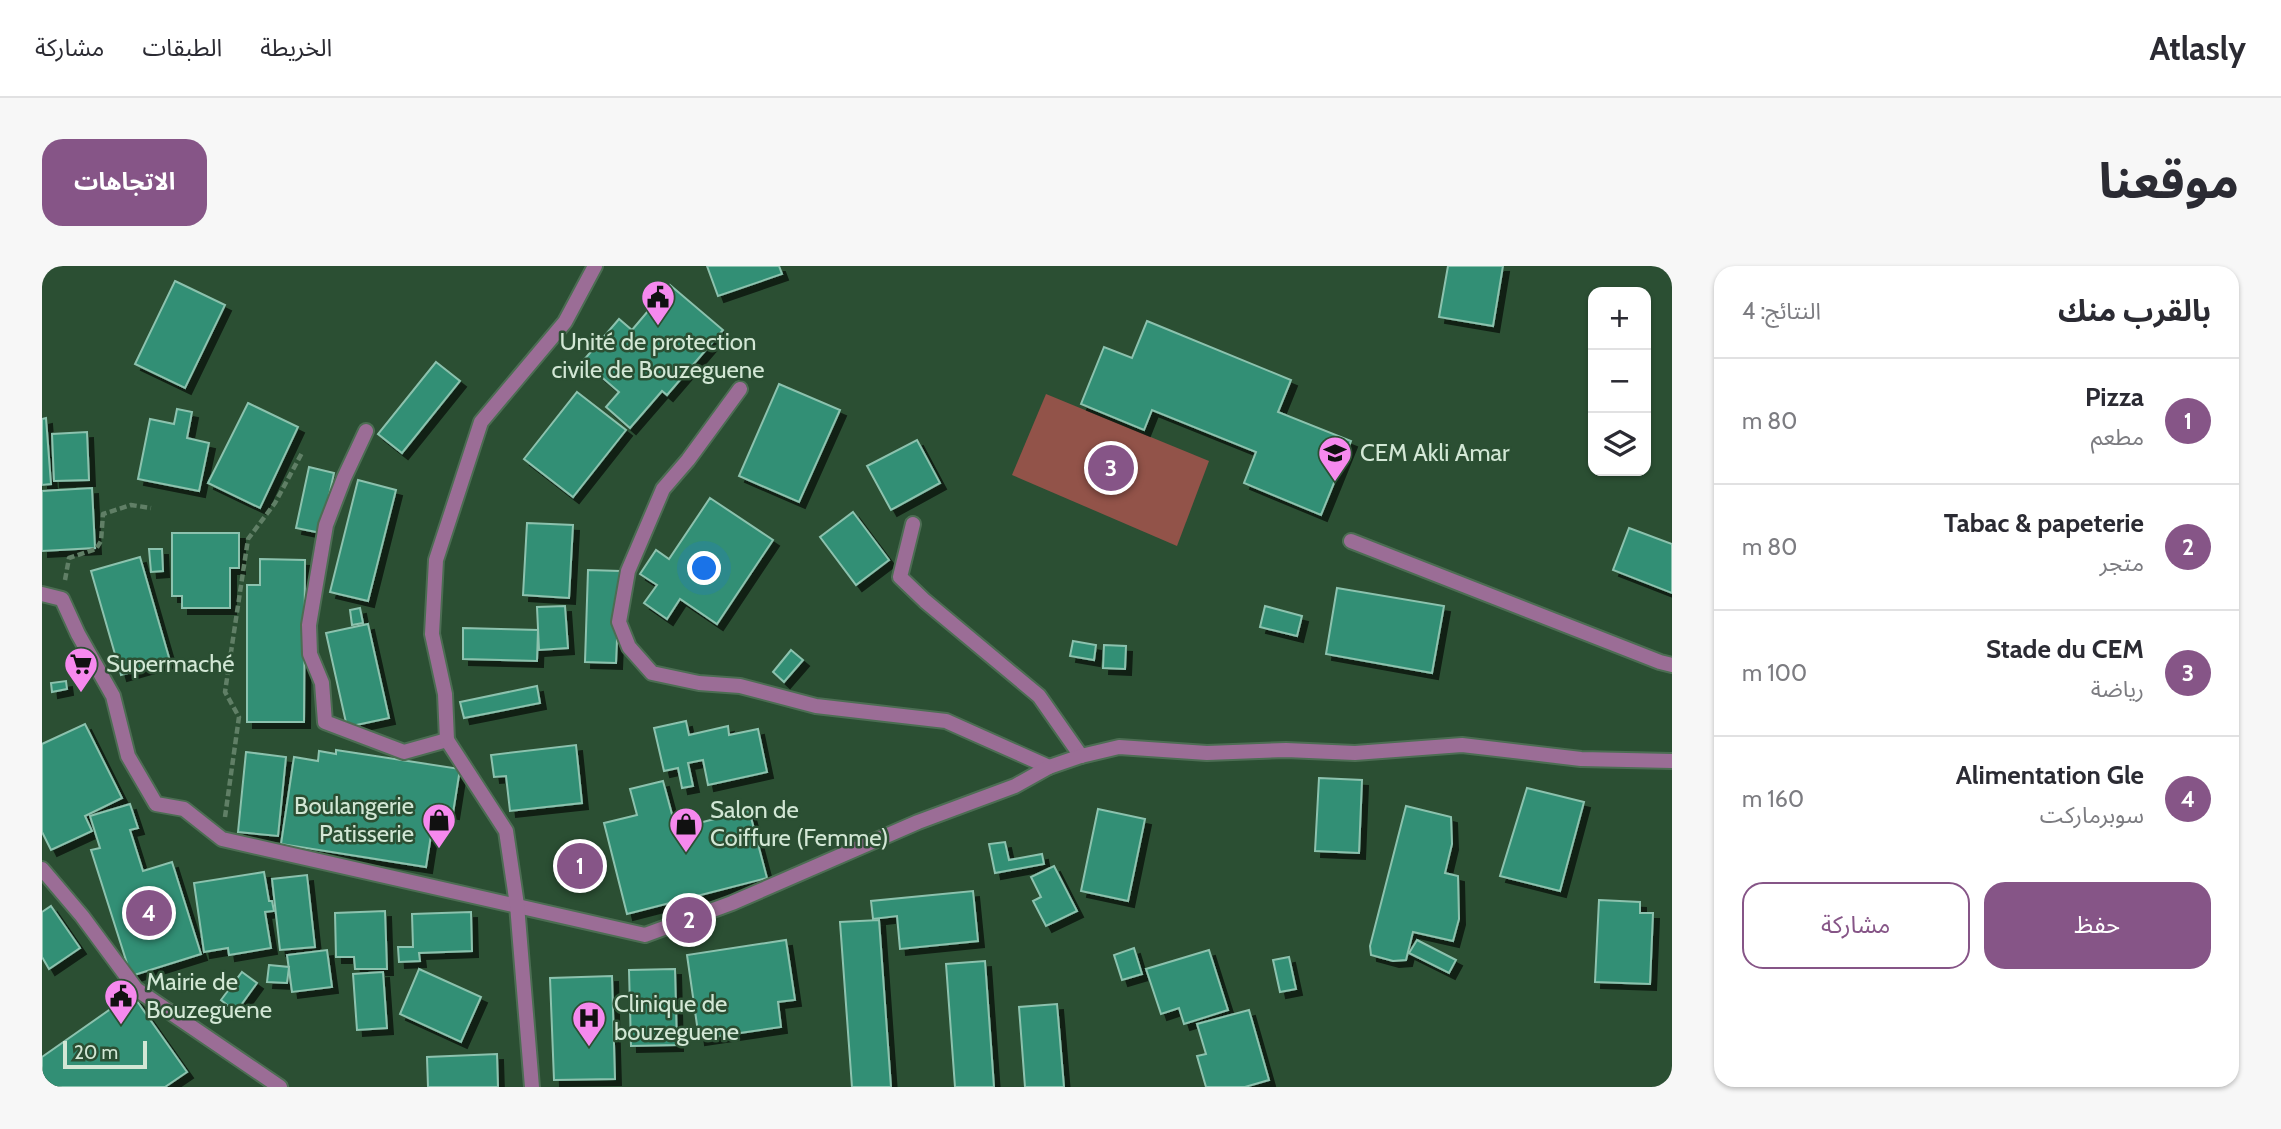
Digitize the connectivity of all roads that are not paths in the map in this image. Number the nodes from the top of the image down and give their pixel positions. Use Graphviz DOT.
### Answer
graph roads {
  1 [pos="594,266"];
  2 [pos="740,389"];
  3 [pos="366,431"];
  4 [pos="913,524"];
  5 [pos="1351,541"];
  6 [pos="42,594"];
  7 [pos="1672,665"];
  8 [pos="447,740"];
  9 [pos="1081,756"];
  10 [pos="1672,761"];
  11 [pos="1049,767"];
  12 [pos="42,869"];
  13 [pos="517,905"];
  14 [pos="280,1087"];
  15 [pos="532,1087"];
  1 -- 8 [label="street"];
  2 -- 11 [label="street"];
  3 -- 8 [label="street"];
  4 -- 9 [label="street"];
  5 -- 7 [label="street"];
  6 -- 13 [label="street"];
  8 -- 13 [label="street"];
  9 -- 10 [label="street"];
  9 -- 11 [label="street"];
  11 -- 13 [label="street"];
  12 -- 14 [label="street"];
  13 -- 15 [label="street"];
}
